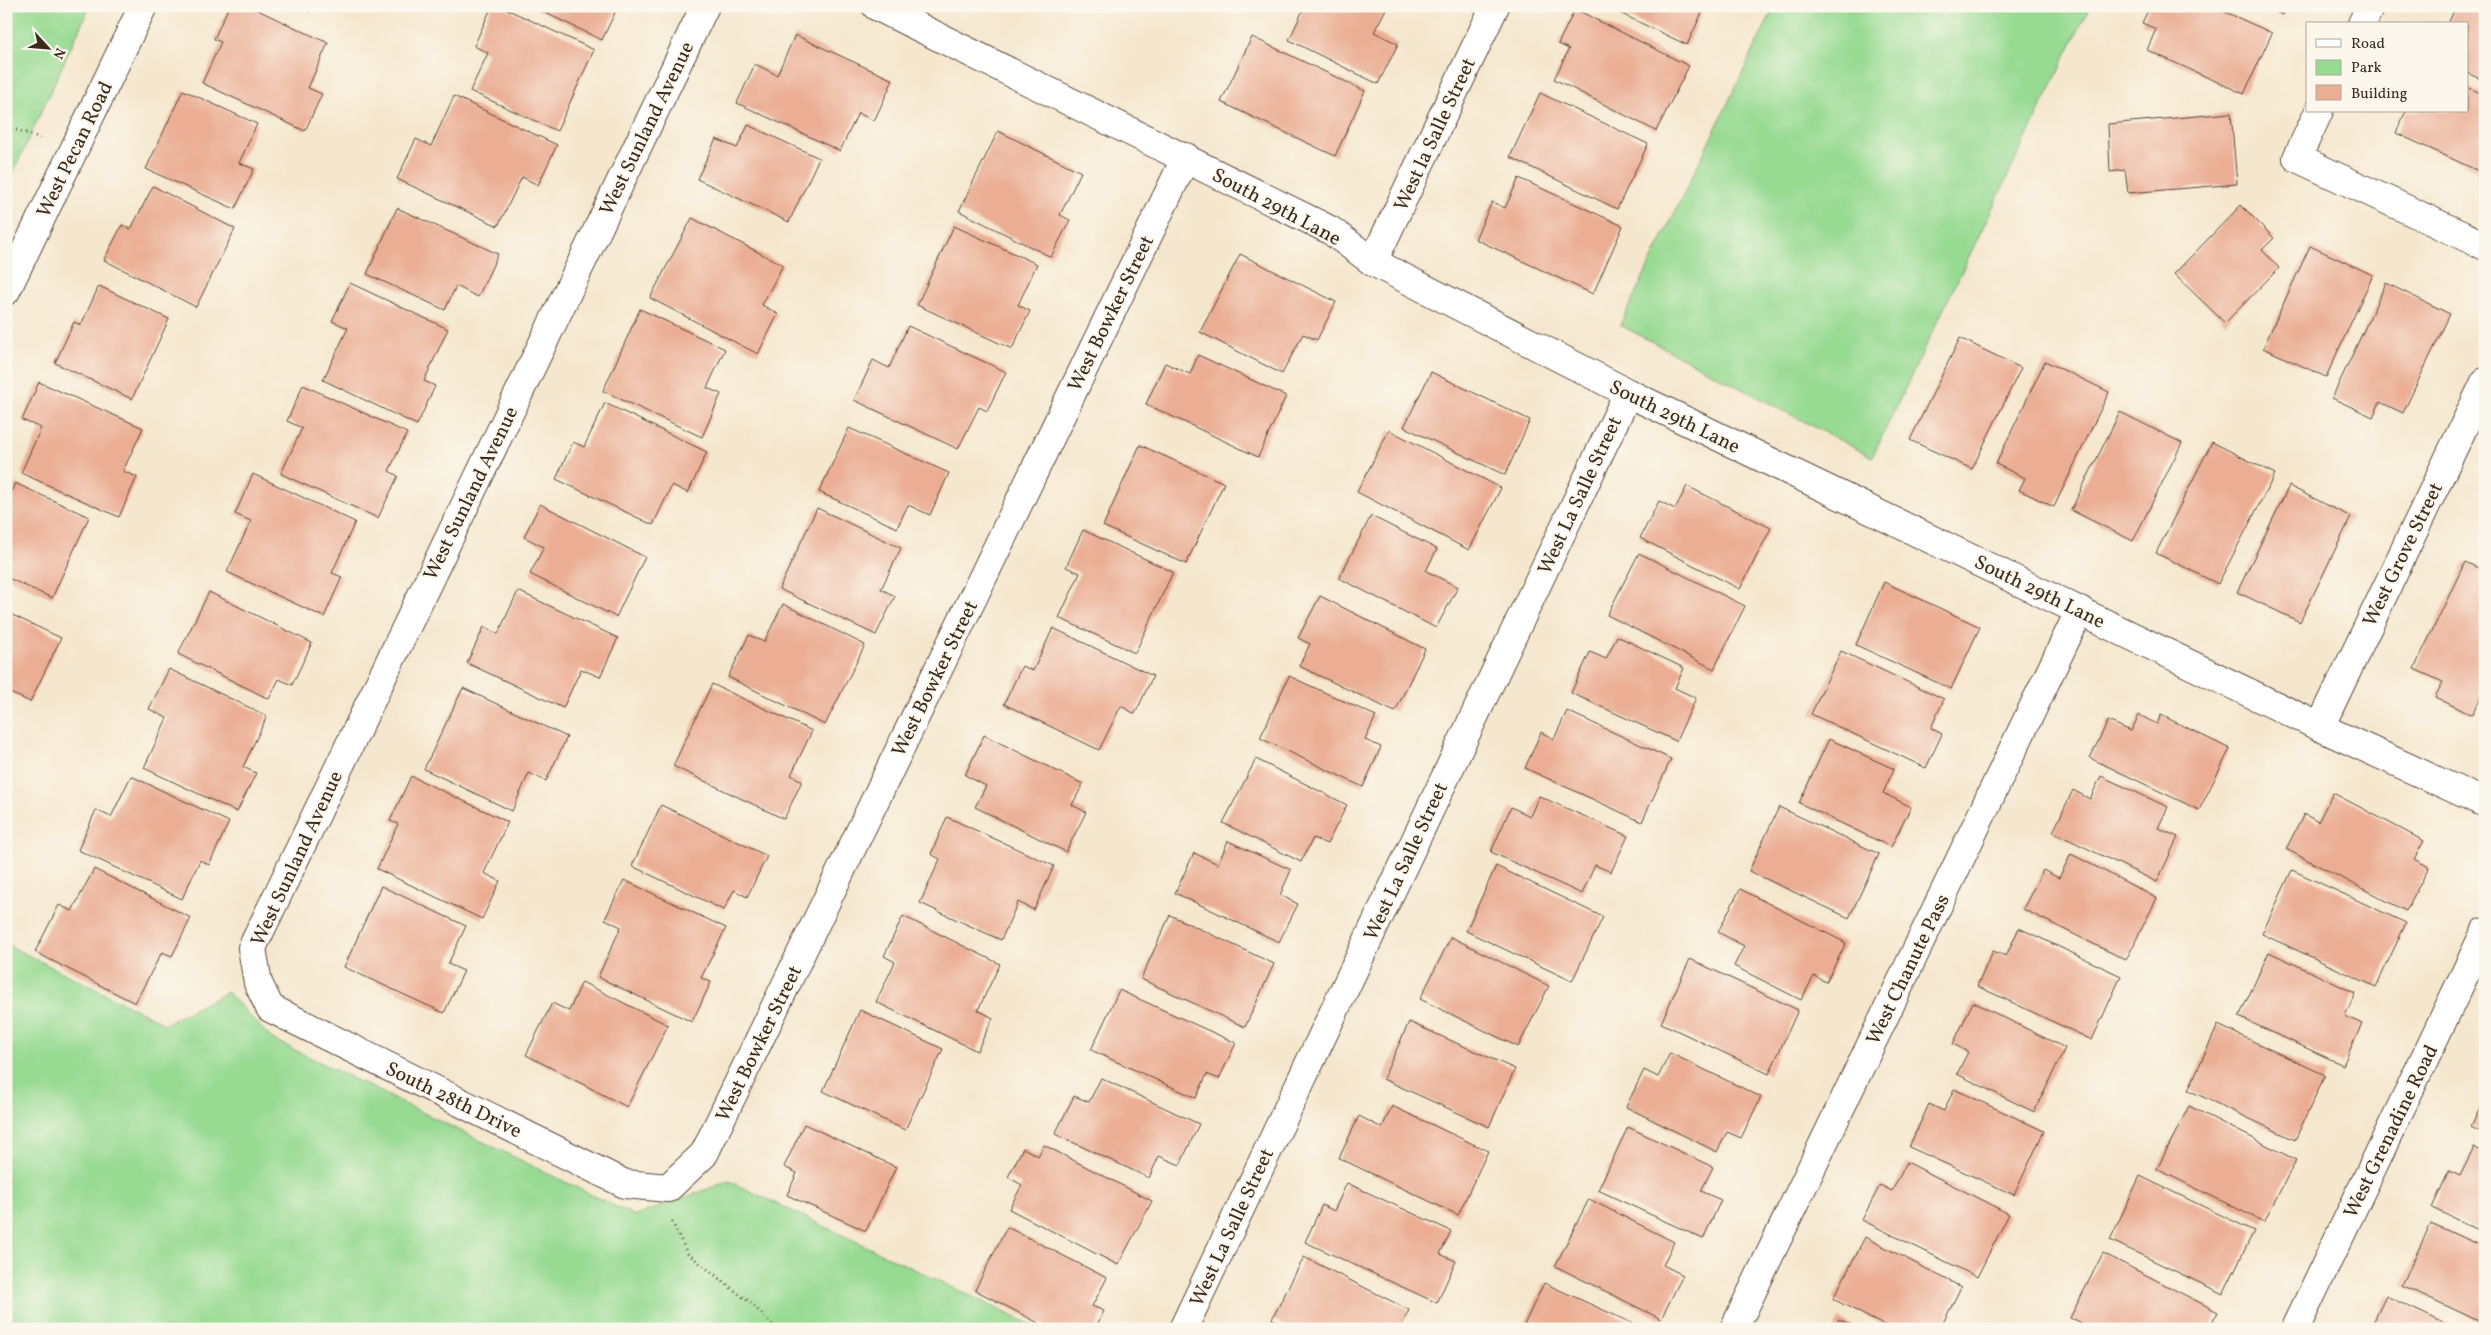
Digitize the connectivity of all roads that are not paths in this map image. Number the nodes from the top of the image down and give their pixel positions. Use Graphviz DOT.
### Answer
graph roads {
  1 [pos="143,6"];
  2 [pos="705,6"];
  3 [pos="876,6"];
  4 [pos="1494,6"];
  5 [pos="2370,6"];
  6 [pos="2363,22"];
  7 [pos="2319,112"];
  8 [pos="1186,157"];
  9 [pos="2485,246"];
  10 [pos="1373,262"];
  11 [pos="6,291"];
  12 [pos="2485,382"];
  13 [pos="1628,394"];
  14 [pos="2080,610"];
  15 [pos="2320,726"];
  16 [pos="2485,803"];
  17 [pos="2485,932"];
  18 [pos="258,983"];
  19 [pos="668,1188"];
  20 [pos="1183,1329"];
  21 [pos="1734,1329"];
  22 [pos="2295,1329"];
  1 -- 11 [label="street, West Pecan Road"];
  2 -- 18 [label="street, West Sunland Avenue"];
  3 -- 8 [label="street, South 29th Lane"];
  4 -- 10 [label="street, West la Salle Street"];
  5 -- 6 [label="street"];
  7 -- 9 [label="street"];
  8 -- 10 [label="street, South 29th Lane"];
  8 -- 19 [label="street, West Bowker Street"];
  10 -- 13 [label="street, South 29th Lane"];
  12 -- 15 [label="street, West Grove Street"];
  13 -- 14 [label="street, South 29th Lane"];
  13 -- 20 [label="street, West La Salle Street"];
  14 -- 15 [label="street, South 29th Lane"];
  14 -- 21 [label="street, West Chanute Pass"];
  15 -- 16 [label="street, South 29th Lane"];
  17 -- 22 [label="street, West Grenadine Road"];
  18 -- 19 [label="street, South 28th Drive"];
}
